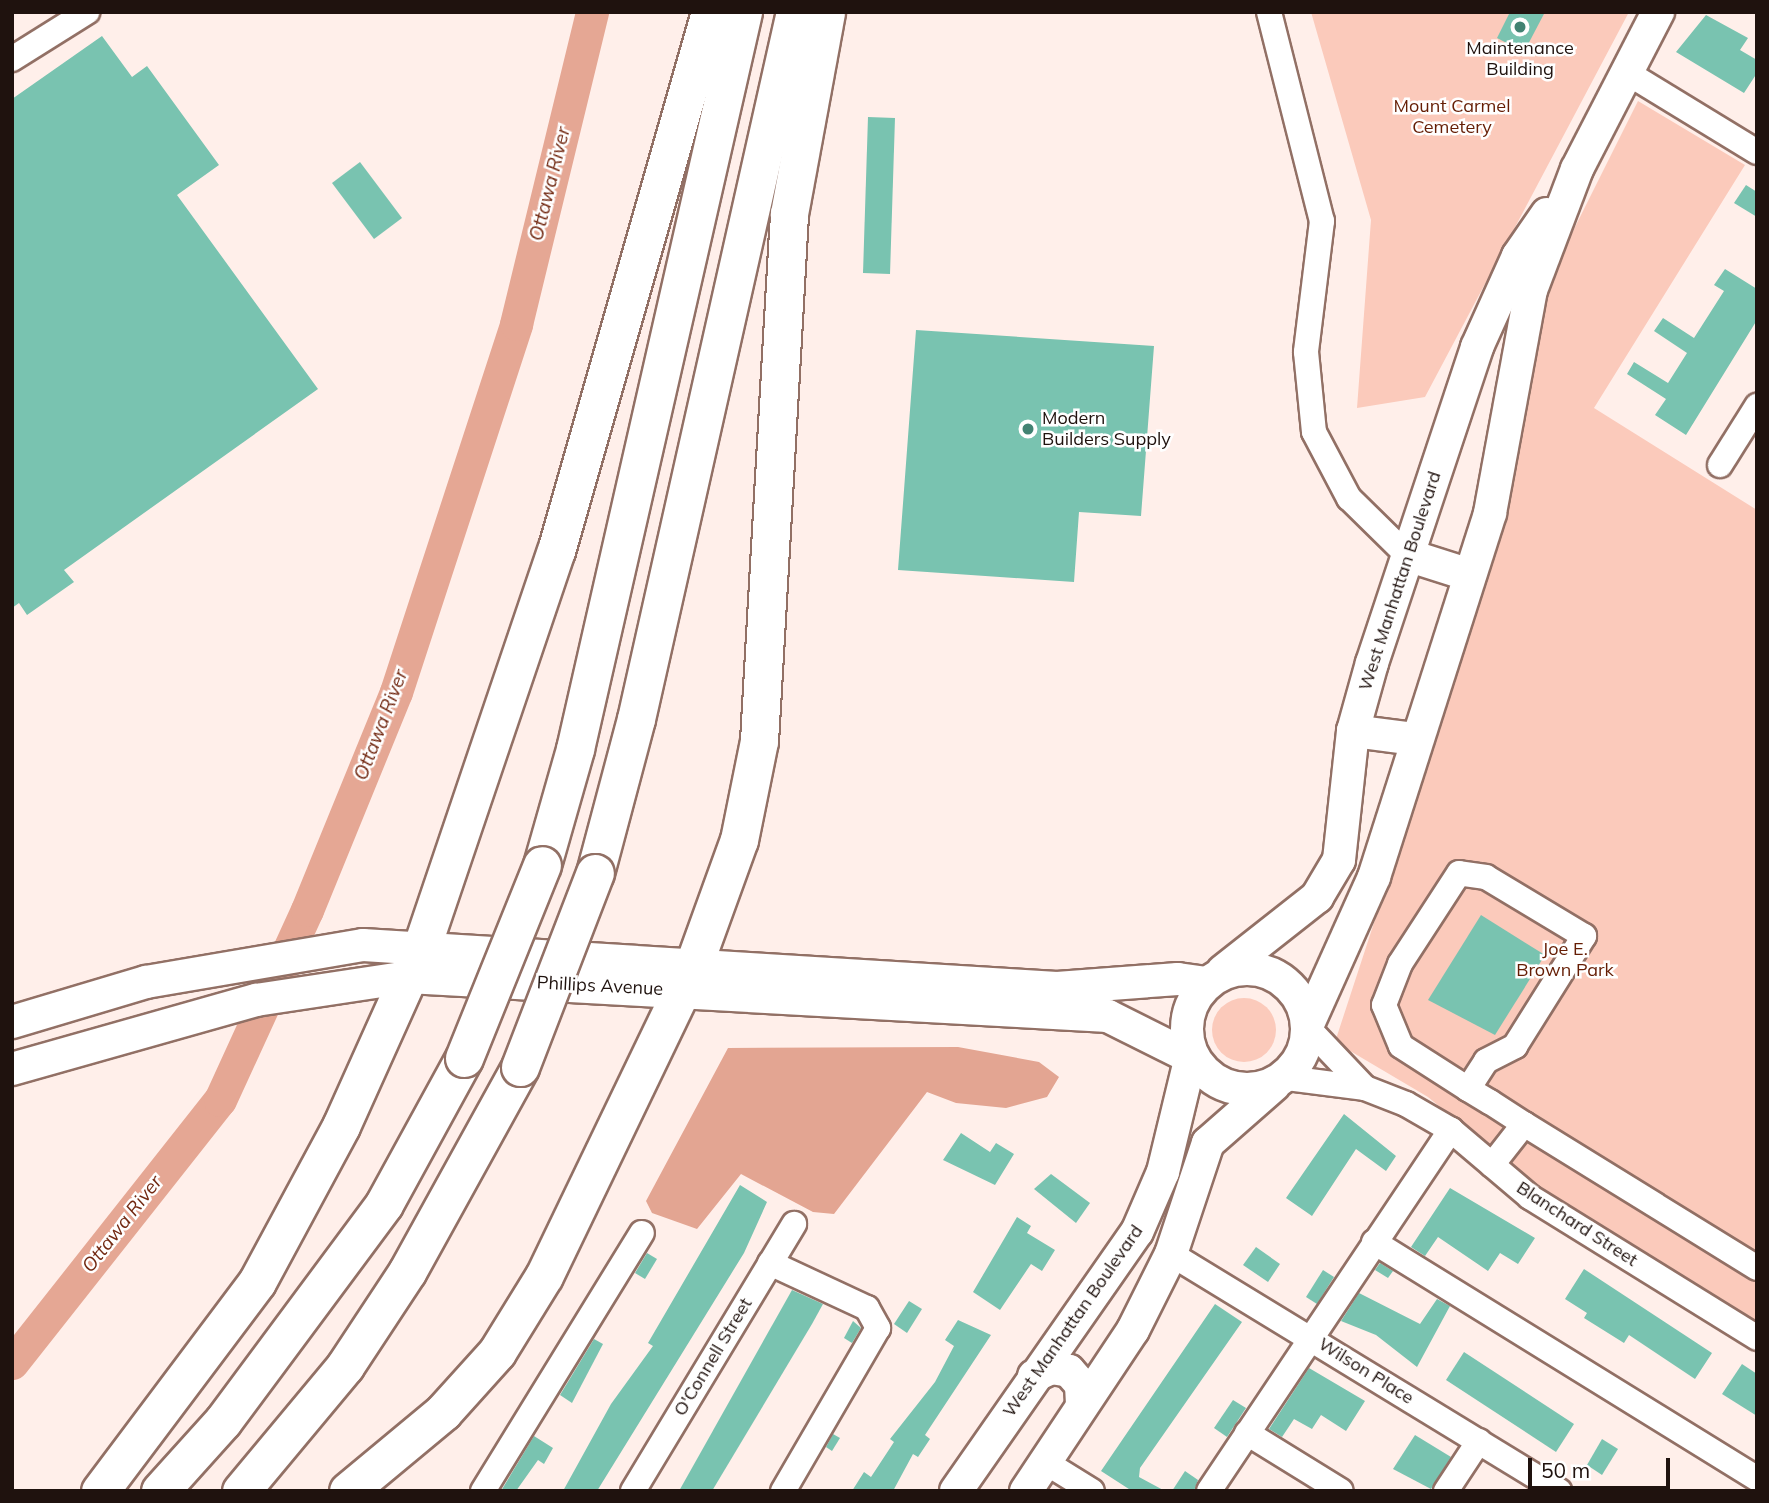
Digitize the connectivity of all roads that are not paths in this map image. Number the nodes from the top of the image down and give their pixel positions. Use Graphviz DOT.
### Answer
graph roads {
  1 [pos="87,12"];
  2 [pos="710,12"];
  3 [pos="743,12"];
  4 [pos="794,12"];
  5 [pos="826,12"];
  6 [pos="1269,12"];
  7 [pos="1658,12"];
  8 [pos="12,59"];
  9 [pos="1626,72"];
  10 [pos="1757,152"];
  11 [pos="1577,169"];
  12 [pos="1757,406"];
  13 [pos="1720,465"];
  14 [pos="1407,555"];
  15 [pos="1470,575"];
  16 [pos="1353,731"];
  17 [pos="1415,739"];
  18 [pos="427,956"];
  19 [pos="1214,977"];
  20 [pos="688,978"];
  21 [pos="12,1022"];
  22 [pos="1309,1027"];
  23 [pos="1189,1058"];
  24 [pos="12,1069"];
  25 [pos="1280,1082"];
  26 [pos="1365,1087"];
  27 [pos="1468,1089"];
  28 [pos="1524,1124"];
  29 [pos="1451,1129"];
  30 [pos="1492,1165"];
  31 [pos="793,1224"];
  32 [pos="642,1233"];
  33 [pos="1374,1242"];
  34 [pos="1171,1254"];
  35 [pos="770,1263"];
  36 [pos="1757,1268"];
  37 [pos="1312,1338"];
  38 [pos="1757,1338"];
  39 [pos="1034,1376"];
  40 [pos="1082,1404"];
  41 [pos="1247,1433"];
  42 [pos="1479,1441"];
  43 [pos="1045,1462"];
  44 [pos="1757,1479"];
  45 [pos="100,1491"];
  46 [pos="160,1491"];
  47 [pos="241,1491"];
  48 [pos="348,1491"];
  49 [pos="483,1491"];
  50 [pos="633,1491"];
  51 [pos="783,1491"];
  52 [pos="956,1491"];
  53 [pos="1026,1491"];
  54 [pos="1092,1491"];
  55 [pos="1209,1491"];
  56 [pos="1341,1491"];
  57 [pos="1446,1491"];
  58 [pos="1559,1491"];
  1 -- 8 [label="street"];
  2 -- 18 [label="highway"];
  3 -- 46 [label="highway, bridge"];
  4 -- 47 [label="highway, bridge"];
  5 -- 20 [label="highway"];
  6 -- 14 [label="street"];
  7 -- 9 [label="main road, West Manhattan Boulevard"];
  9 -- 10 [label="street"];
  9 -- 11 [label="main road, West Manhattan Boulevard"];
  11 -- 14 [label="main road, West Manhattan Boulevard"];
  11 -- 15 [label="main road, West Manhattan Boulevard"];
  12 -- 13 [label="street"];
  14 -- 15 [label="main road"];
  14 -- 16 [label="main road, West Manhattan Boulevard"];
  15 -- 17 [label="main road, West Manhattan Boulevard"];
  16 -- 17 [label="main road"];
  16 -- 19 [label="main road, West Manhattan Boulevard"];
  17 -- 22 [label="main road, West Manhattan Boulevard"];
  18 -- 20 [label="main road, Phillips Avenue"];
  18 -- 20 [label="main road"];
  18 -- 21 [label="main road, Phillips Avenue"];
  18 -- 24 [label="main road, Phillips Avenue"];
  18 -- 45 [label="highway"];
  19 -- 20 [label="main road"];
  19 -- 22 [label="main road"];
  19 -- 23 [label="main road"];
  20 -- 23 [label="main road, Phillips Avenue"];
  20 -- 48 [label="highway"];
  22 -- 25 [label="main road"];
  22 -- 26 [label="street"];
  23 -- 25 [label="main road"];
  23 -- 39 [label="main road, West Manhattan Boulevard"];
  25 -- 26 [label="street"];
  25 -- 34 [label="main road"];
  26 -- 29 [label="street, Blanchard Street"];
  27 -- 27 [label="street"];
  27 -- 28 [label="street"];
  28 -- 30 [label="street"];
  28 -- 36 [label="street"];
  29 -- 30 [label="street, Blanchard Street"];
  29 -- 33 [label="street"];
  30 -- 38 [label="street, Blanchard Street"];
  31 -- 35 [label="street, O'Connell Street"];
  32 -- 49 [label="street"];
  33 -- 37 [label="street"];
  33 -- 44 [label="street"];
  34 -- 37 [label="street, Wilson Place"];
  34 -- 40 [label="main road"];
  35 -- 50 [label="street, O'Connell Street"];
  35 -- 51 [label="street"];
  37 -- 41 [label="street"];
  37 -- 42 [label="street, Wilson Place"];
  39 -- 40 [label="main road"];
  39 -- 52 [label="main road, West Manhattan Boulevard"];
  40 -- 43 [label="main road"];
  41 -- 55 [label="street"];
  41 -- 56 [label="street"];
  42 -- 57 [label="street"];
  42 -- 58 [label="street, Wilson Place"];
  43 -- 53 [label="main road"];
  43 -- 54 [label="street"];
}
